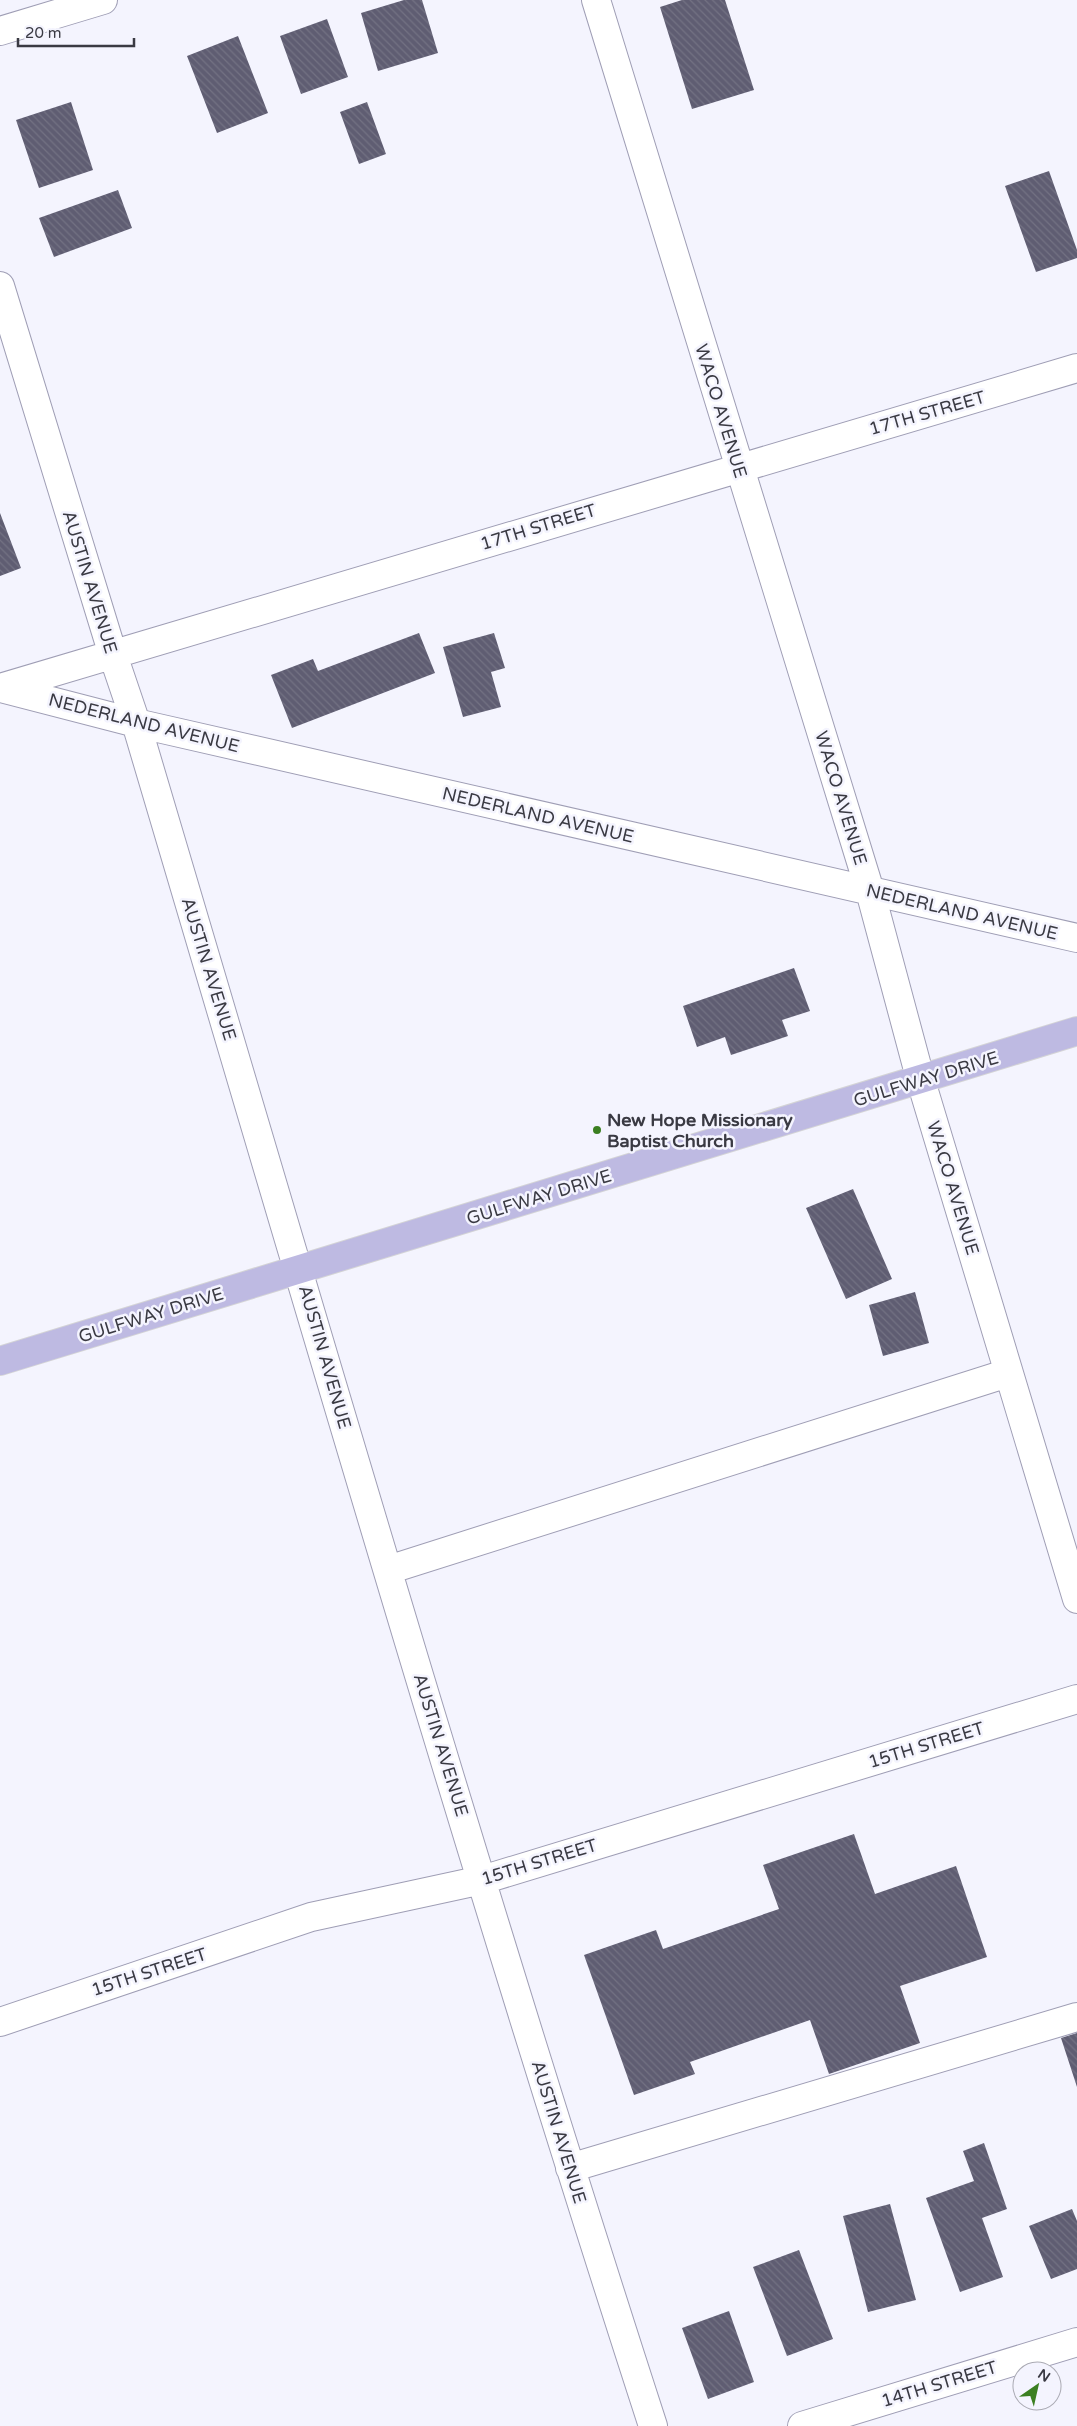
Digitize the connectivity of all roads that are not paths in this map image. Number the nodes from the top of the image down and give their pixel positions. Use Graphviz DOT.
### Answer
graph roads {
  1 [pos="103,0"];
  2 [pos="596,0"];
  3 [pos="0,31"];
  4 [pos="0,286"];
  5 [pos="1077,368"];
  6 [pos="738,468"];
  7 [pos="113,655"];
  8 [pos="0,688"];
  9 [pos="136,723"];
  10 [pos="870,891"];
  11 [pos="1077,938"];
  12 [pos="1077,1031"];
  13 [pos="921,1081"];
  14 [pos="299,1270"];
  15 [pos="0,1361"];
  16 [pos="1008,1373"];
  17 [pos="388,1570"];
  18 [pos="1077,1599"];
  19 [pos="1077,1699"];
  20 [pos="482,1880"];
  21 [pos="1077,2017"];
  22 [pos="0,2022"];
  23 [pos="570,2168"];
  24 [pos="1077,2342"];
  25 [pos="653,2426"];
  26 [pos="802,2426"];
  1 -- 3 [label="street"];
  2 -- 6 [label="street, WACO AVENUE"];
  4 -- 7 [label="street, AUSTIN AVENUE"];
  5 -- 6 [label="street, 17TH STREET"];
  6 -- 7 [label="street, 17TH STREET"];
  6 -- 10 [label="street, WACO AVENUE"];
  7 -- 8 [label="street, 17TH STREET"];
  7 -- 9 [label="street, AUSTIN AVENUE"];
  8 -- 9 [label="street, NEDERLAND AVENUE"];
  9 -- 10 [label="street, NEDERLAND AVENUE"];
  9 -- 14 [label="street, AUSTIN AVENUE"];
  10 -- 11 [label="street, NEDERLAND AVENUE"];
  10 -- 13 [label="street, WACO AVENUE"];
  12 -- 13 [label="main road, GULFWAY DRIVE"];
  13 -- 14 [label="main road, GULFWAY DRIVE"];
  13 -- 16 [label="street, WACO AVENUE"];
  14 -- 15 [label="main road, GULFWAY DRIVE"];
  14 -- 17 [label="street, AUSTIN AVENUE"];
  16 -- 17 [label="street"];
  16 -- 18 [label="street, WACO AVENUE"];
  17 -- 20 [label="street, AUSTIN AVENUE"];
  19 -- 20 [label="street, 15TH STREET"];
  20 -- 22 [label="street, 15TH STREET"];
  20 -- 23 [label="street, AUSTIN AVENUE"];
  21 -- 23 [label="street"];
  23 -- 25 [label="street, AUSTIN AVENUE"];
  24 -- 26 [label="street, 14TH STREET"];
}
